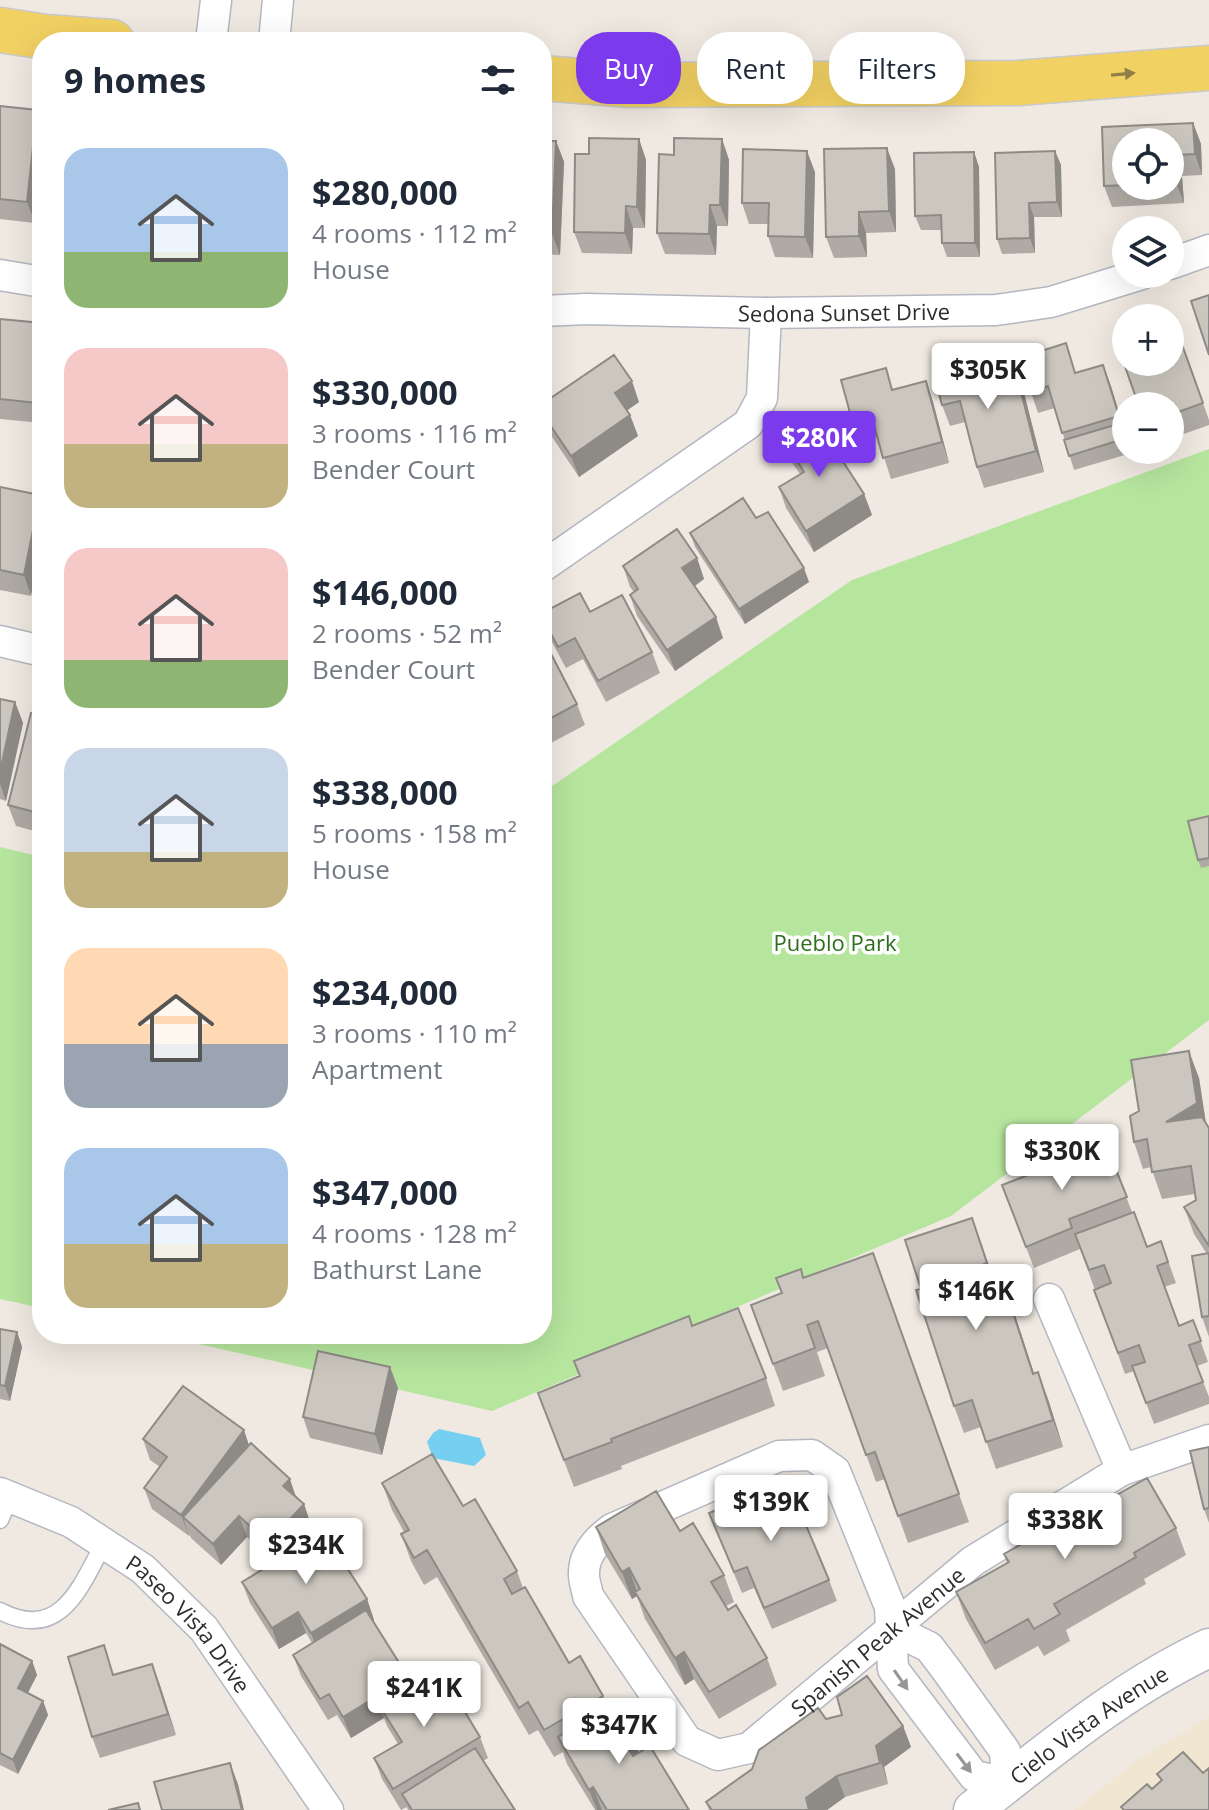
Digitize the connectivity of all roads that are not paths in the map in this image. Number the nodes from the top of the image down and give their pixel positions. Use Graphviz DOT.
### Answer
graph roads {
  1 [pos="216,0"];
  2 [pos="278,0"];
  3 [pos="0,30"];
  4 [pos="212,32"];
  5 [pos="275,32"];
  6 [pos="32,35"];
  7 [pos="1209,68"];
  8 [pos="552,79"];
  9 [pos="1209,250"];
  10 [pos="1184,259"];
  11 [pos="0,275"];
  12 [pos="32,280"];
  13 [pos="1112,283"];
  14 [pos="552,311"];
  15 [pos="766,313"];
  16 [pos="552,560"];
  17 [pos="0,641"];
  18 [pos="32,649"];
  19 [pos="1049,1299"];
  20 [pos="1209,1440"];
  21 [pos="1122,1470"];
  22 [pos="3,1504"];
  23 [pos="104,1543"];
  24 [pos="0,1611"];
  25 [pos="892,1629"];
  26 [pos="1209,1648"];
  27 [pos="965,1696"];
  28 [pos="933,1722"];
  29 [pos="1007,1783"];
  30 [pos="328,1810"];
  31 [pos="973,1810"];
  1 -- 4 [label="street"];
  2 -- 5 [label="street"];
  3 -- 6 [label="main road"];
  8 -- 7 [label="main road, one-way"];
  9 -- 10 [label="street"];
  11 -- 12 [label="street"];
  13 -- 15 [label="street, Sedona Sunset Drive"];
  14 -- 15 [label="street, Sedona Sunset Drive"];
  15 -- 16 [label="street"];
  17 -- 18 [label="street"];
  19 -- 21 [label="street"];
  20 -- 21 [label="street, Spanish Peak Avenue"];
  21 -- 25 [label="street, Spanish Peak Avenue"];
  22 -- 23 [label="street, Paseo Vista Drive"];
  23 -- 24 [label="lane"];
  23 -- 30 [label="street, Paseo Vista Drive"];
  25 -- 25 [label="street, Spanish Peak Avenue"];
  25 -- 27 [label="street"];
  25 -- 28 [label="street, one-way"];
  26 -- 29 [label="street, Cielo Vista Avenue"];
  27 -- 28 [label="street"];
  27 -- 29 [label="street"];
  28 -- 29 [label="street, one-way"];
  29 -- 31 [label="street, Cielo Vista Avenue"];
}
